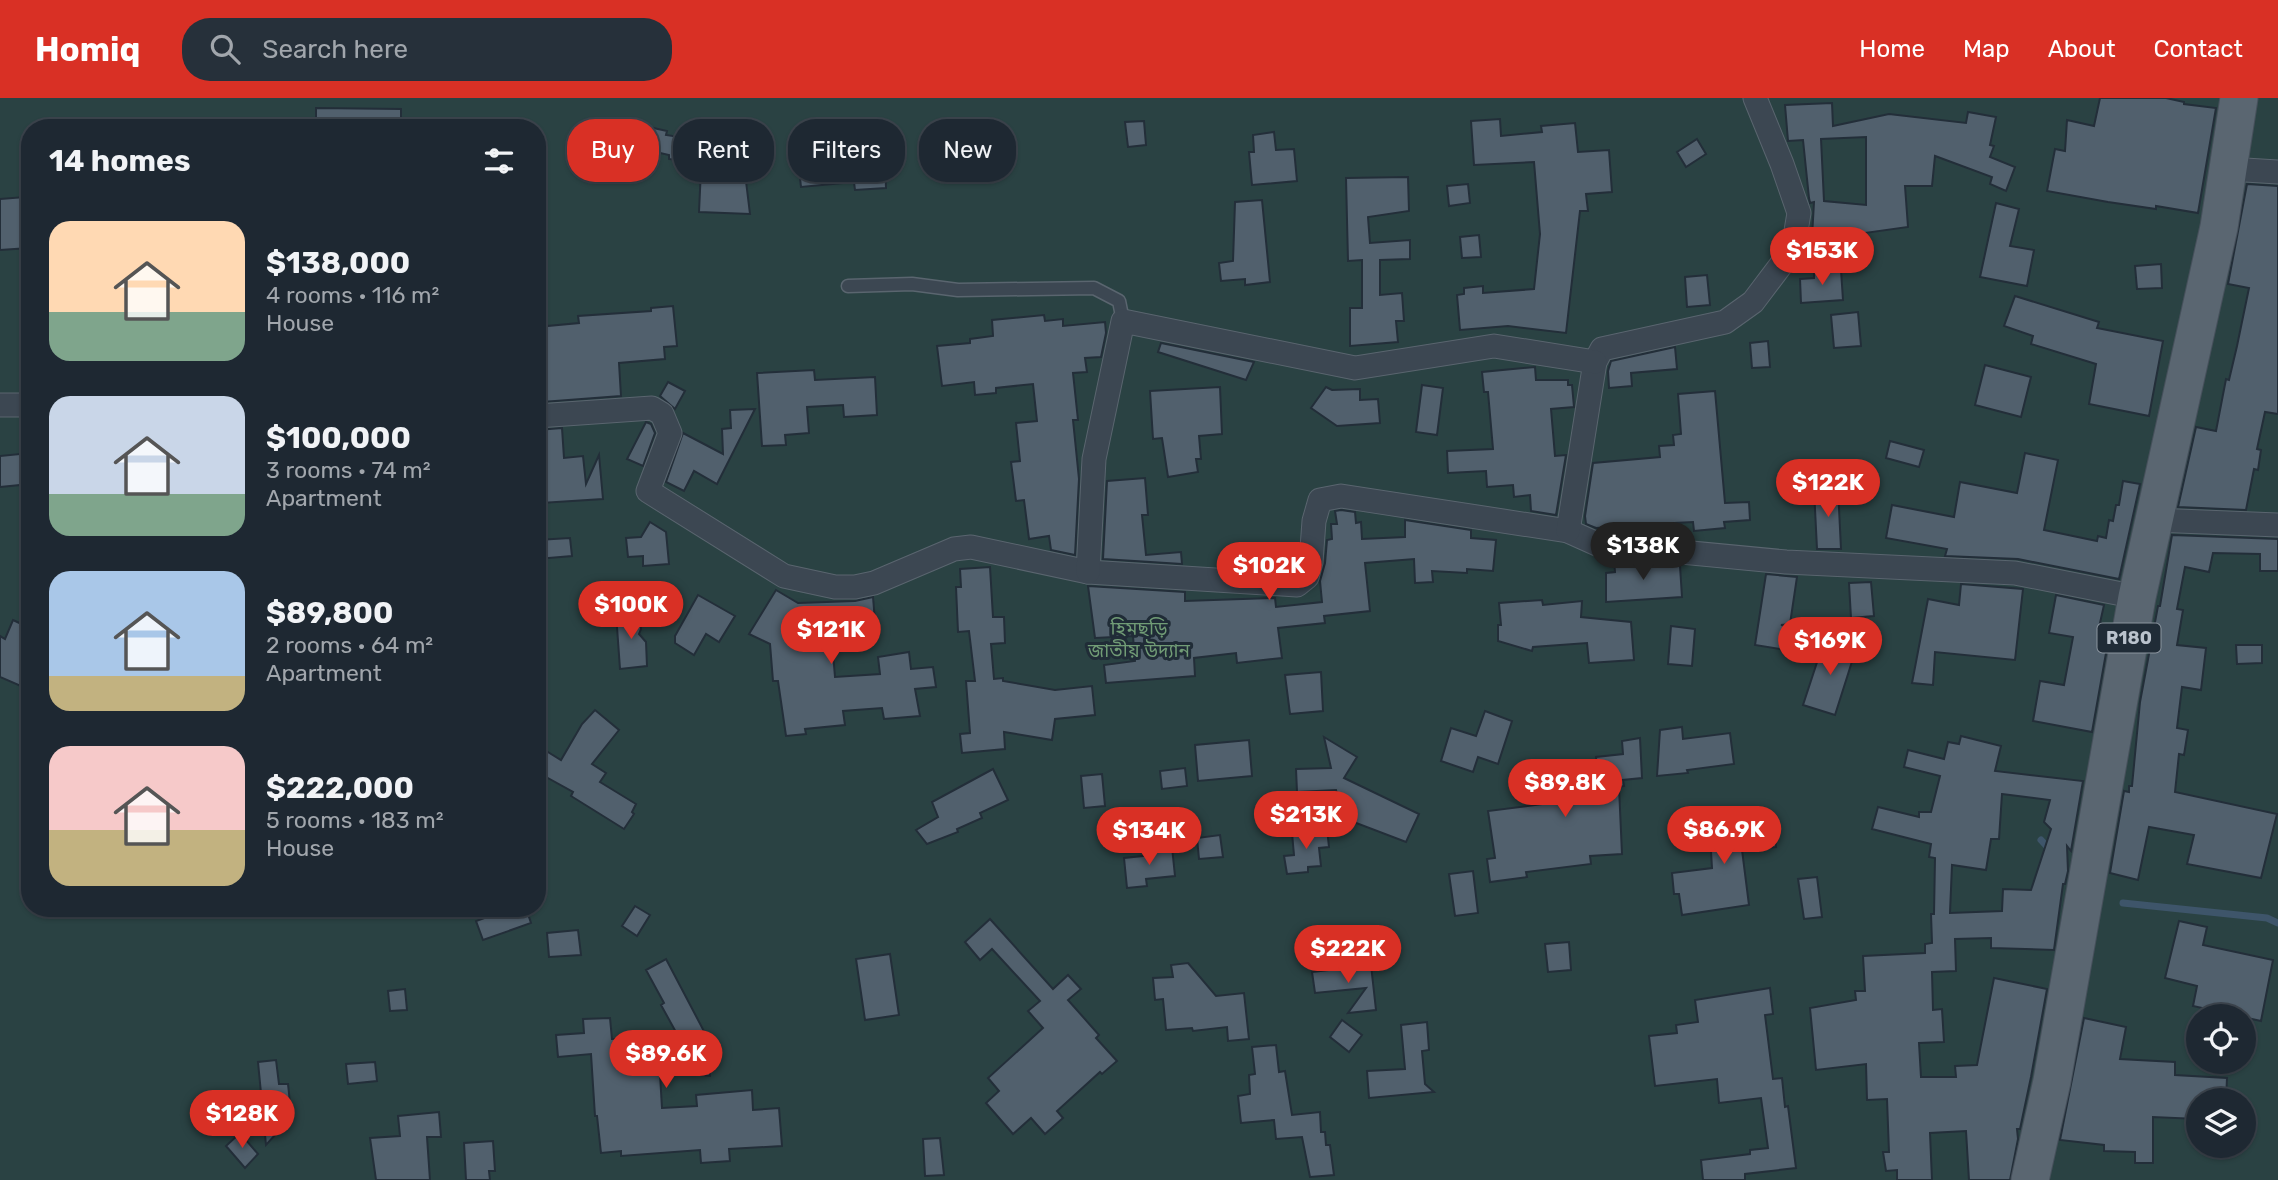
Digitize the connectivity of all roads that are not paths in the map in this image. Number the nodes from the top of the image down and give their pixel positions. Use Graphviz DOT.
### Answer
graph roads {
  1 [pos="1755,98"];
  2 [pos="2239,98"];
  3 [pos="2229,169"];
  4 [pos="2278,172"];
  5 [pos="848,286"];
  6 [pos="1123,321"];
  7 [pos="1595,362"];
  8 [pos="0,405"];
  9 [pos="21,405"];
  10 [pos="546,415"];
  11 [pos="2154,520"];
  12 [pos="2278,524"];
  13 [pos="1567,531"];
  14 [pos="1088,572"];
  15 [pos="2137,597"];
  16 [pos="2030,1180"];
  1 -- 7 [label="street"];
  2 -- 3 [label="main road, R180"];
  3 -- 4 [label="street"];
  3 -- 11 [label="main road, R180"];
  5 -- 6 [label="lane"];
  6 -- 7 [label="street"];
  6 -- 14 [label="street"];
  7 -- 13 [label="street"];
  8 -- 9 [label="street"];
  10 -- 14 [label="street"];
  11 -- 12 [label="street"];
  11 -- 15 [label="main road, R180"];
  13 -- 14 [label="street"];
  13 -- 15 [label="street"];
  15 -- 16 [label="main road, R180"];
}
